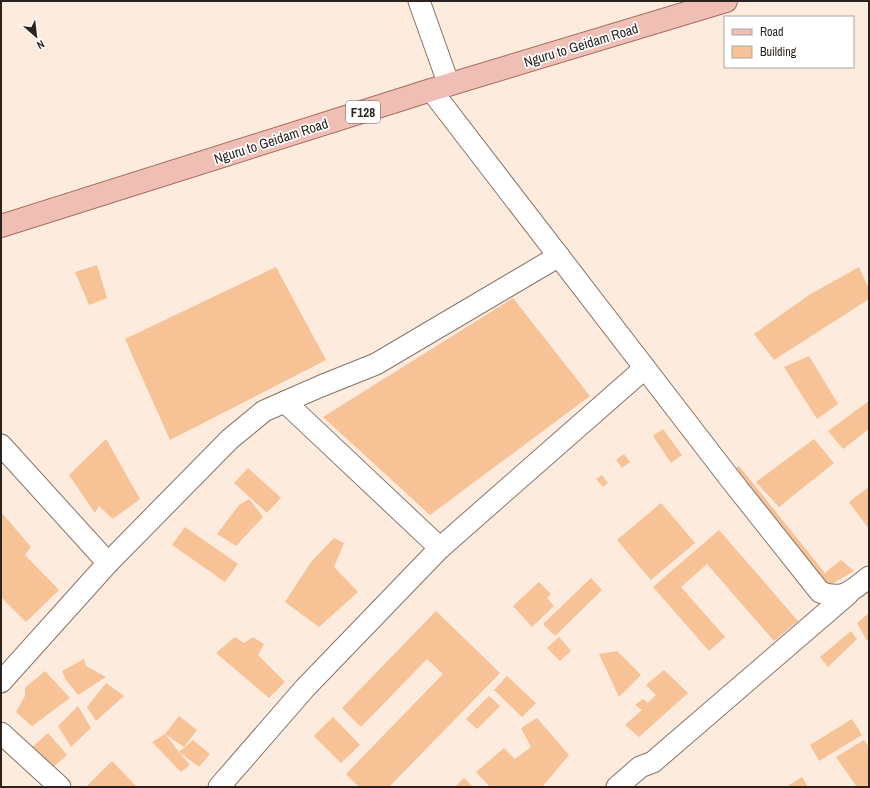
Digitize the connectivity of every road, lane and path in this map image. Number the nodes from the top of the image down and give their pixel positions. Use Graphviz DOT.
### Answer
graph roads {
  1 [pos="418,1"];
  2 [pos="726,1"];
  3 [pos="440,87"];
  4 [pos="1,226"];
  5 [pos="559,256"];
  6 [pos="645,368"];
  7 [pos="285,402"];
  8 [pos="1,445"];
  9 [pos="440,548"];
  10 [pos="108,563"];
  11 [pos="869,577"];
  12 [pos="848,594"];
  13 [pos="1,682"];
  14 [pos="1,732"];
  15 [pos="60,787"];
  16 [pos="220,787"];
  17 [pos="618,787"];
  1 -- 3 [label="street"];
  2 -- 3 [label="main road, Nguru to Geidam Road / F128"];
  3 -- 4 [label="main road, Nguru to Geidam Road / F128"];
  3 -- 5 [label="street"];
  5 -- 6 [label="street"];
  5 -- 7 [label="street"];
  6 -- 9 [label="street"];
  6 -- 12 [label="street"];
  7 -- 9 [label="street"];
  7 -- 10 [label="street"];
  8 -- 10 [label="street"];
  9 -- 16 [label="street"];
  10 -- 13 [label="street"];
  11 -- 12 [label="street"];
  12 -- 17 [label="street"];
  14 -- 15 [label="street"];
}
